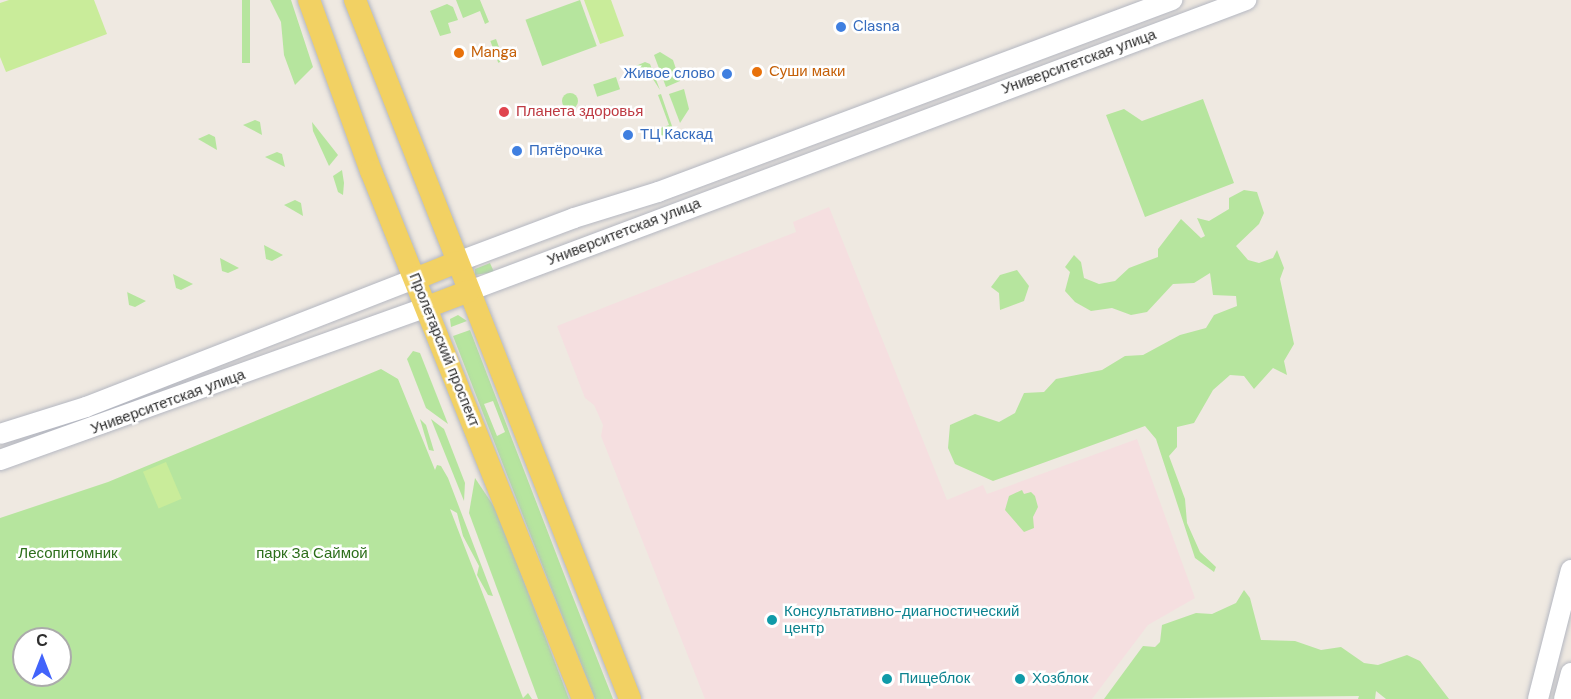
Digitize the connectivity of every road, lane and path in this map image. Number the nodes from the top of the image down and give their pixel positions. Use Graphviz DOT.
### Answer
graph roads {
  1 [pos="309,0"];
  2 [pos="355,0"];
  3 [pos="1172,0"];
  4 [pos="1246,0"];
  5 [pos="457,262"];
  6 [pos="416,279"];
  7 [pos="469,291"];
  8 [pos="427,307"];
  9 [pos="0,434"];
  10 [pos="0,460"];
  11 [pos="1571,570"];
  12 [pos="1571,673"];
  13 [pos="583,699"];
  14 [pos="630,699"];
  15 [pos="1538,699"];
  16 [pos="1564,699"];
  1 -- 6 [label="main road, Пролетарский проспект"];
  2 -- 5 [label="main road"];
  3 -- 5 [label="main road, Университетская улица"];
  4 -- 7 [label="main road, Университетская улица"];
  5 -- 6 [label="main road, Университетская улица"];
  5 -- 7 [label="main road"];
  6 -- 8 [label="main road, Пролетарский проспект"];
  6 -- 9 [label="main road, Университетская улица"];
  7 -- 8 [label="main road, Университетская улица"];
  7 -- 14 [label="main road"];
  8 -- 10 [label="main road, Университетская улица"];
  8 -- 13 [label="main road, Пролетарский проспект"];
  11 -- 15 [label="main road"];
  12 -- 16 [label="main road"];
}
